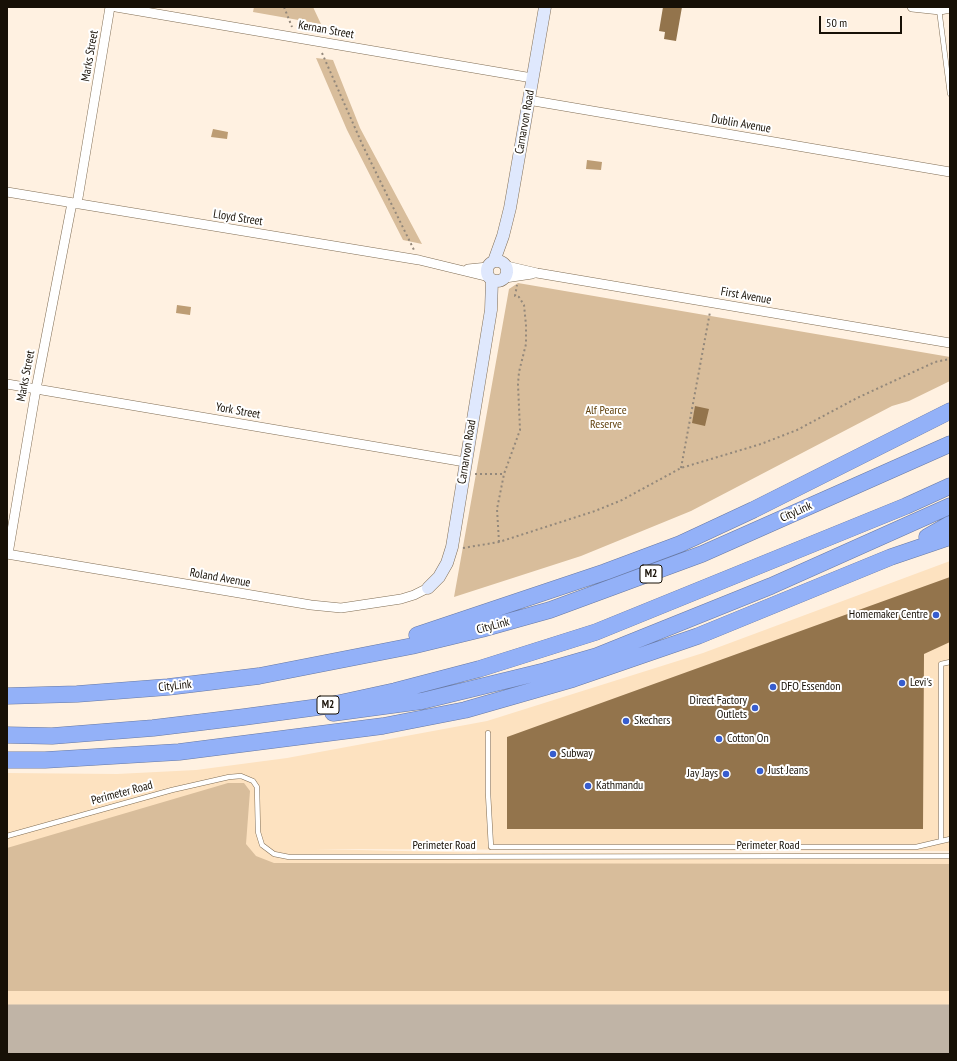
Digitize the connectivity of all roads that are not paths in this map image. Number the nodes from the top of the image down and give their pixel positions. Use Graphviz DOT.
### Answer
graph roads {
  1 [pos="110,7"];
  2 [pos="116,7"];
  3 [pos="545,7"];
  4 [pos="912,7"];
  5 [pos="130,8"];
  6 [pos="950,8"];
  7 [pos="939,9"];
  8 [pos="532,78"];
  9 [pos="950,94"];
  10 [pos="528,100"];
  11 [pos="950,172"];
  12 [pos="7,192"];
  13 [pos="75,203"];
  14 [pos="497,272"];
  15 [pos="537,273"];
  16 [pos="950,343"];
  17 [pos="7,384"];
  18 [pos="36,389"];
  19 [pos="950,411"];
  20 [pos="950,444"];
  21 [pos="465,462"];
  22 [pos="950,486"];
  23 [pos="950,506"];
  24 [pos="950,524"];
  25 [pos="950,536"];
  26 [pos="8,554"];
  27 [pos="890,557"];
  28 [pos="428,588"];
  29 [pos="337,662"];
  30 [pos="950,662"];
  31 [pos="7,696"];
  32 [pos="244,717"];
  33 [pos="488,734"];
  34 [pos="7,736"];
  35 [pos="7,760"];
  36 [pos="7,836"];
  37 [pos="950,840"];
  38 [pos="941,841"];
  39 [pos="950,856"];
  1 -- 13 [label="street, Marks Street"];
  2 -- 5 [label="street, Kernan Street"];
  3 -- 8 [label="street, Carnarvon Road"];
  4 -- 7 [label="street"];
  5 -- 8 [label="street, Kernan Street"];
  6 -- 7 [label="street"];
  7 -- 9 [label="lane"];
  8 -- 10 [label="street, Carnarvon Road"];
  10 -- 11 [label="street, Dublin Avenue"];
  10 -- 14 [label="street, Carnarvon Road"];
  12 -- 13 [label="street, Lloyd Street"];
  13 -- 14 [label="street, Lloyd Street"];
  13 -- 18 [label="street, Marks Street"];
  14 -- 15 [label="street, First Avenue"];
  14 -- 15 [label="street, First Avenue"];
  14 -- 21 [label="street, Carnarvon Road"];
  15 -- 16 [label="street, First Avenue"];
  17 -- 18 [label="street, York Street"];
  18 -- 21 [label="street, York Street"];
  18 -- 26 [label="street, Marks Street"];
  19 -- 29 [label="highway"];
  20 -- 29 [label="highway, CityLink / M2"];
  21 -- 28 [label="street, Carnarvon Road"];
  22 -- 32 [label="highway, M2"];
  23 -- 32 [label="highway"];
  24 -- 27 [label="highway"];
  25 -- 27 [label="highway"];
  26 -- 28 [label="street, Roland Avenue"];
  27 -- 35 [label="highway"];
  29 -- 31 [label="highway, CityLink / M2"];
  30 -- 38 [label="lane"];
  32 -- 34 [label="highway, M2"];
  33 -- 38 [label="lane"];
  36 -- 39 [label="lane, Perimeter Road"];
  37 -- 38 [label="lane"];
}
